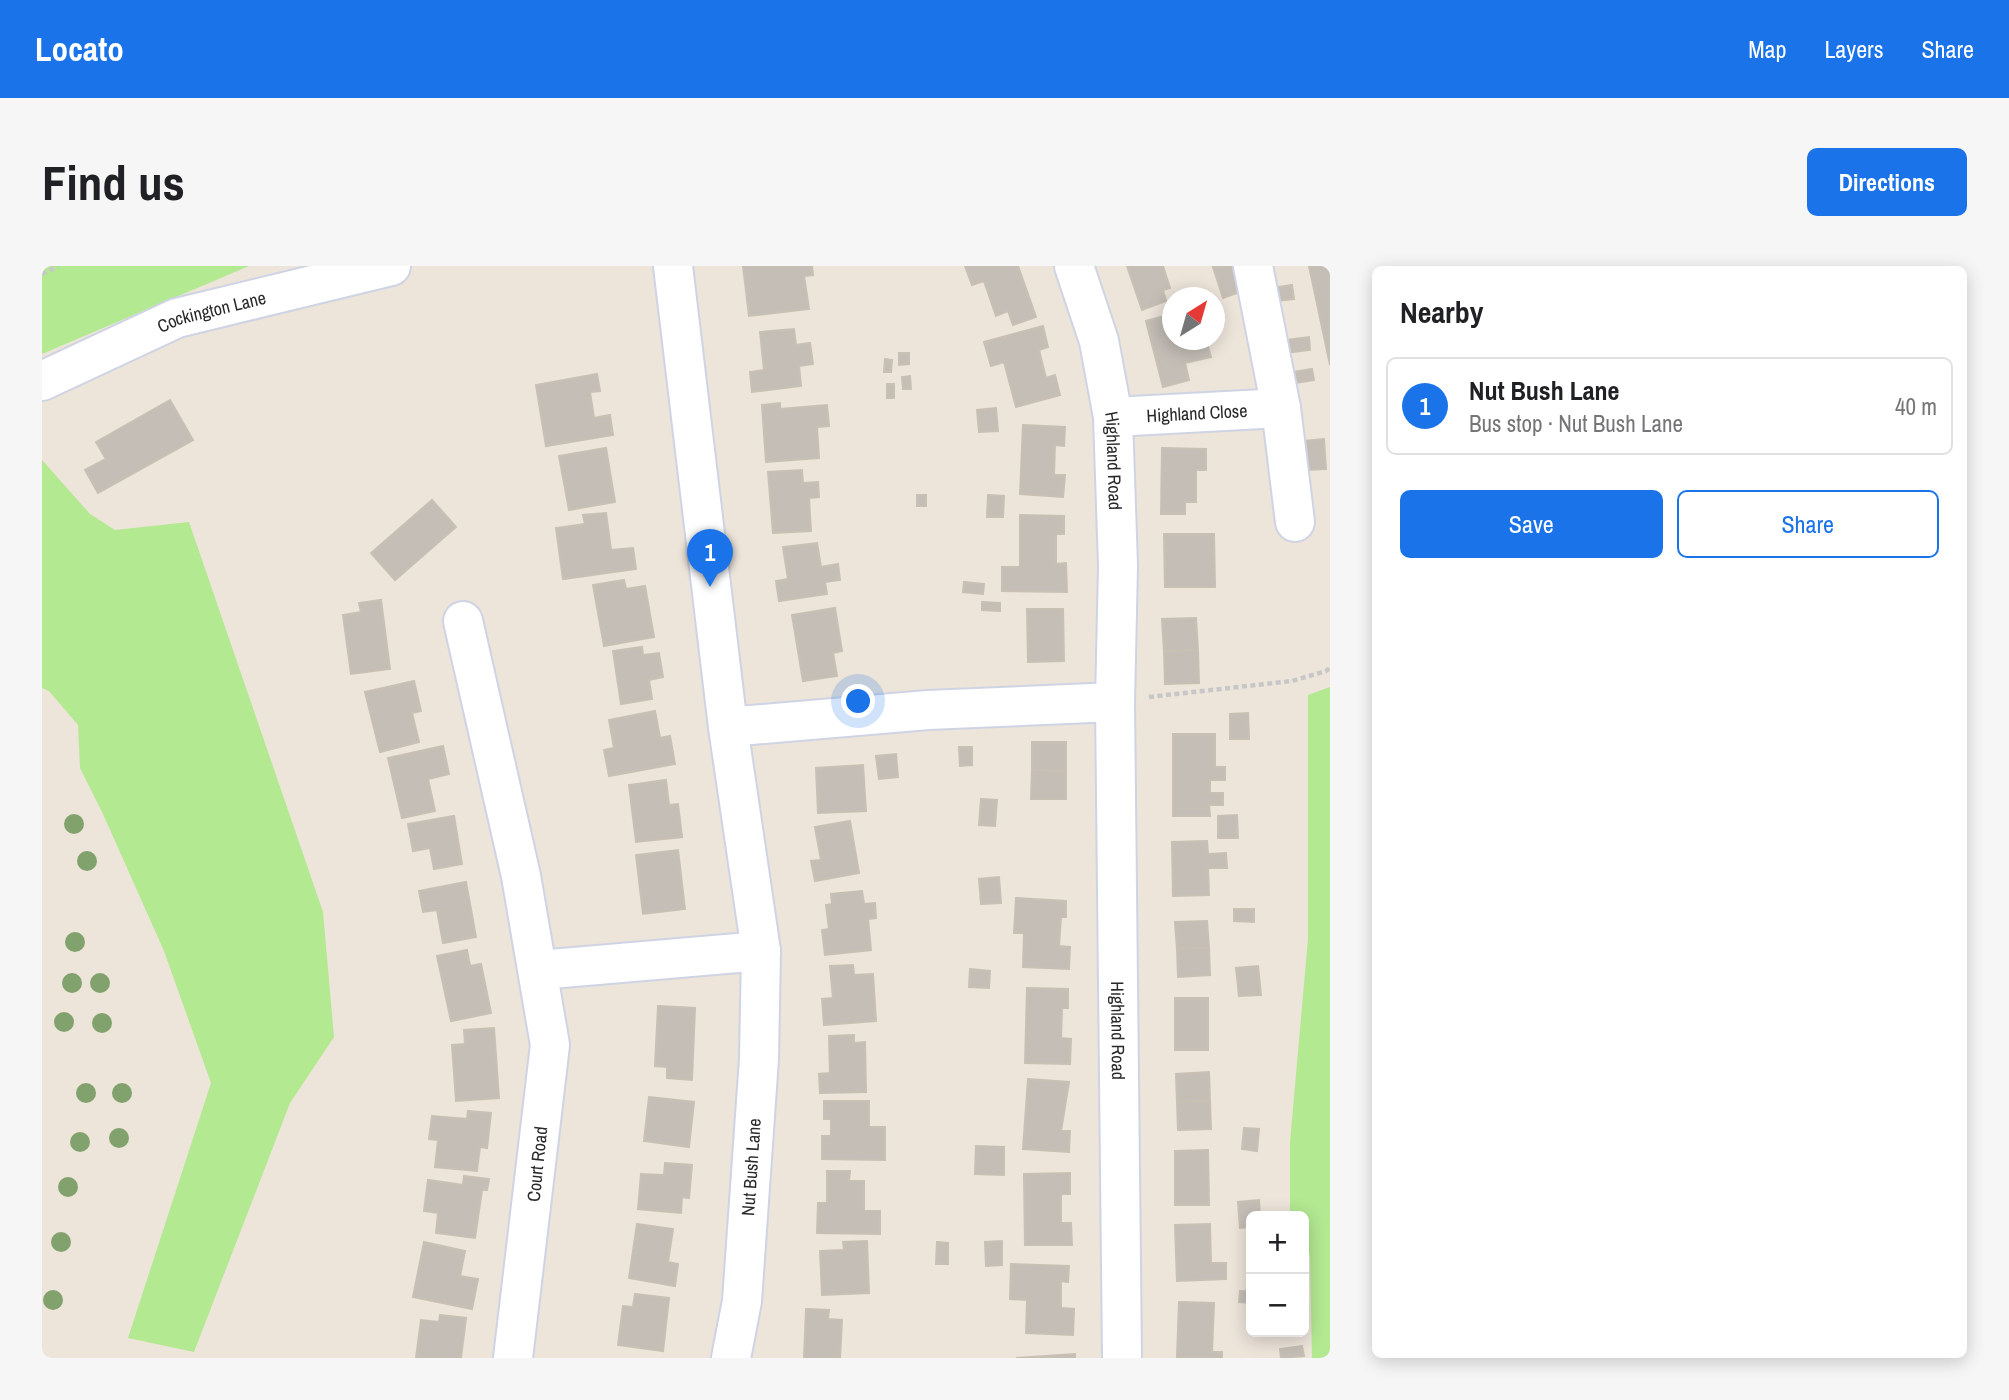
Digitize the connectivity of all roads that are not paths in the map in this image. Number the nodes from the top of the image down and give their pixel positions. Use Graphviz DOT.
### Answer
graph roads {
  1 [pos="390,266"];
  2 [pos="673,266"];
  3 [pos="1074,266"];
  4 [pos="1254,266"];
  5 [pos="42,381"];
  6 [pos="1281,408"];
  7 [pos="1113,417"];
  8 [pos="1295,522"];
  9 [pos="463,621"];
  10 [pos="1115,702"];
  11 [pos="728,727"];
  12 [pos="761,951"];
  13 [pos="539,970"];
  14 [pos="513,1358"];
  15 [pos="731,1358"];
  16 [pos="1122,1358"];
  1 -- 5 [label="street, Cockington Lane"];
  2 -- 11 [label="street, Nut Bush Lane"];
  3 -- 7 [label="street, Highland Road"];
  4 -- 6 [label="street"];
  6 -- 7 [label="street, Highland Close"];
  6 -- 8 [label="street"];
  7 -- 10 [label="street, Highland Road"];
  9 -- 13 [label="street, Court Road"];
  10 -- 11 [label="street"];
  10 -- 16 [label="street, Highland Road"];
  11 -- 12 [label="street, Nut Bush Lane"];
  12 -- 13 [label="street"];
  12 -- 15 [label="street, Nut Bush Lane"];
  13 -- 14 [label="street, Court Road"];
}
